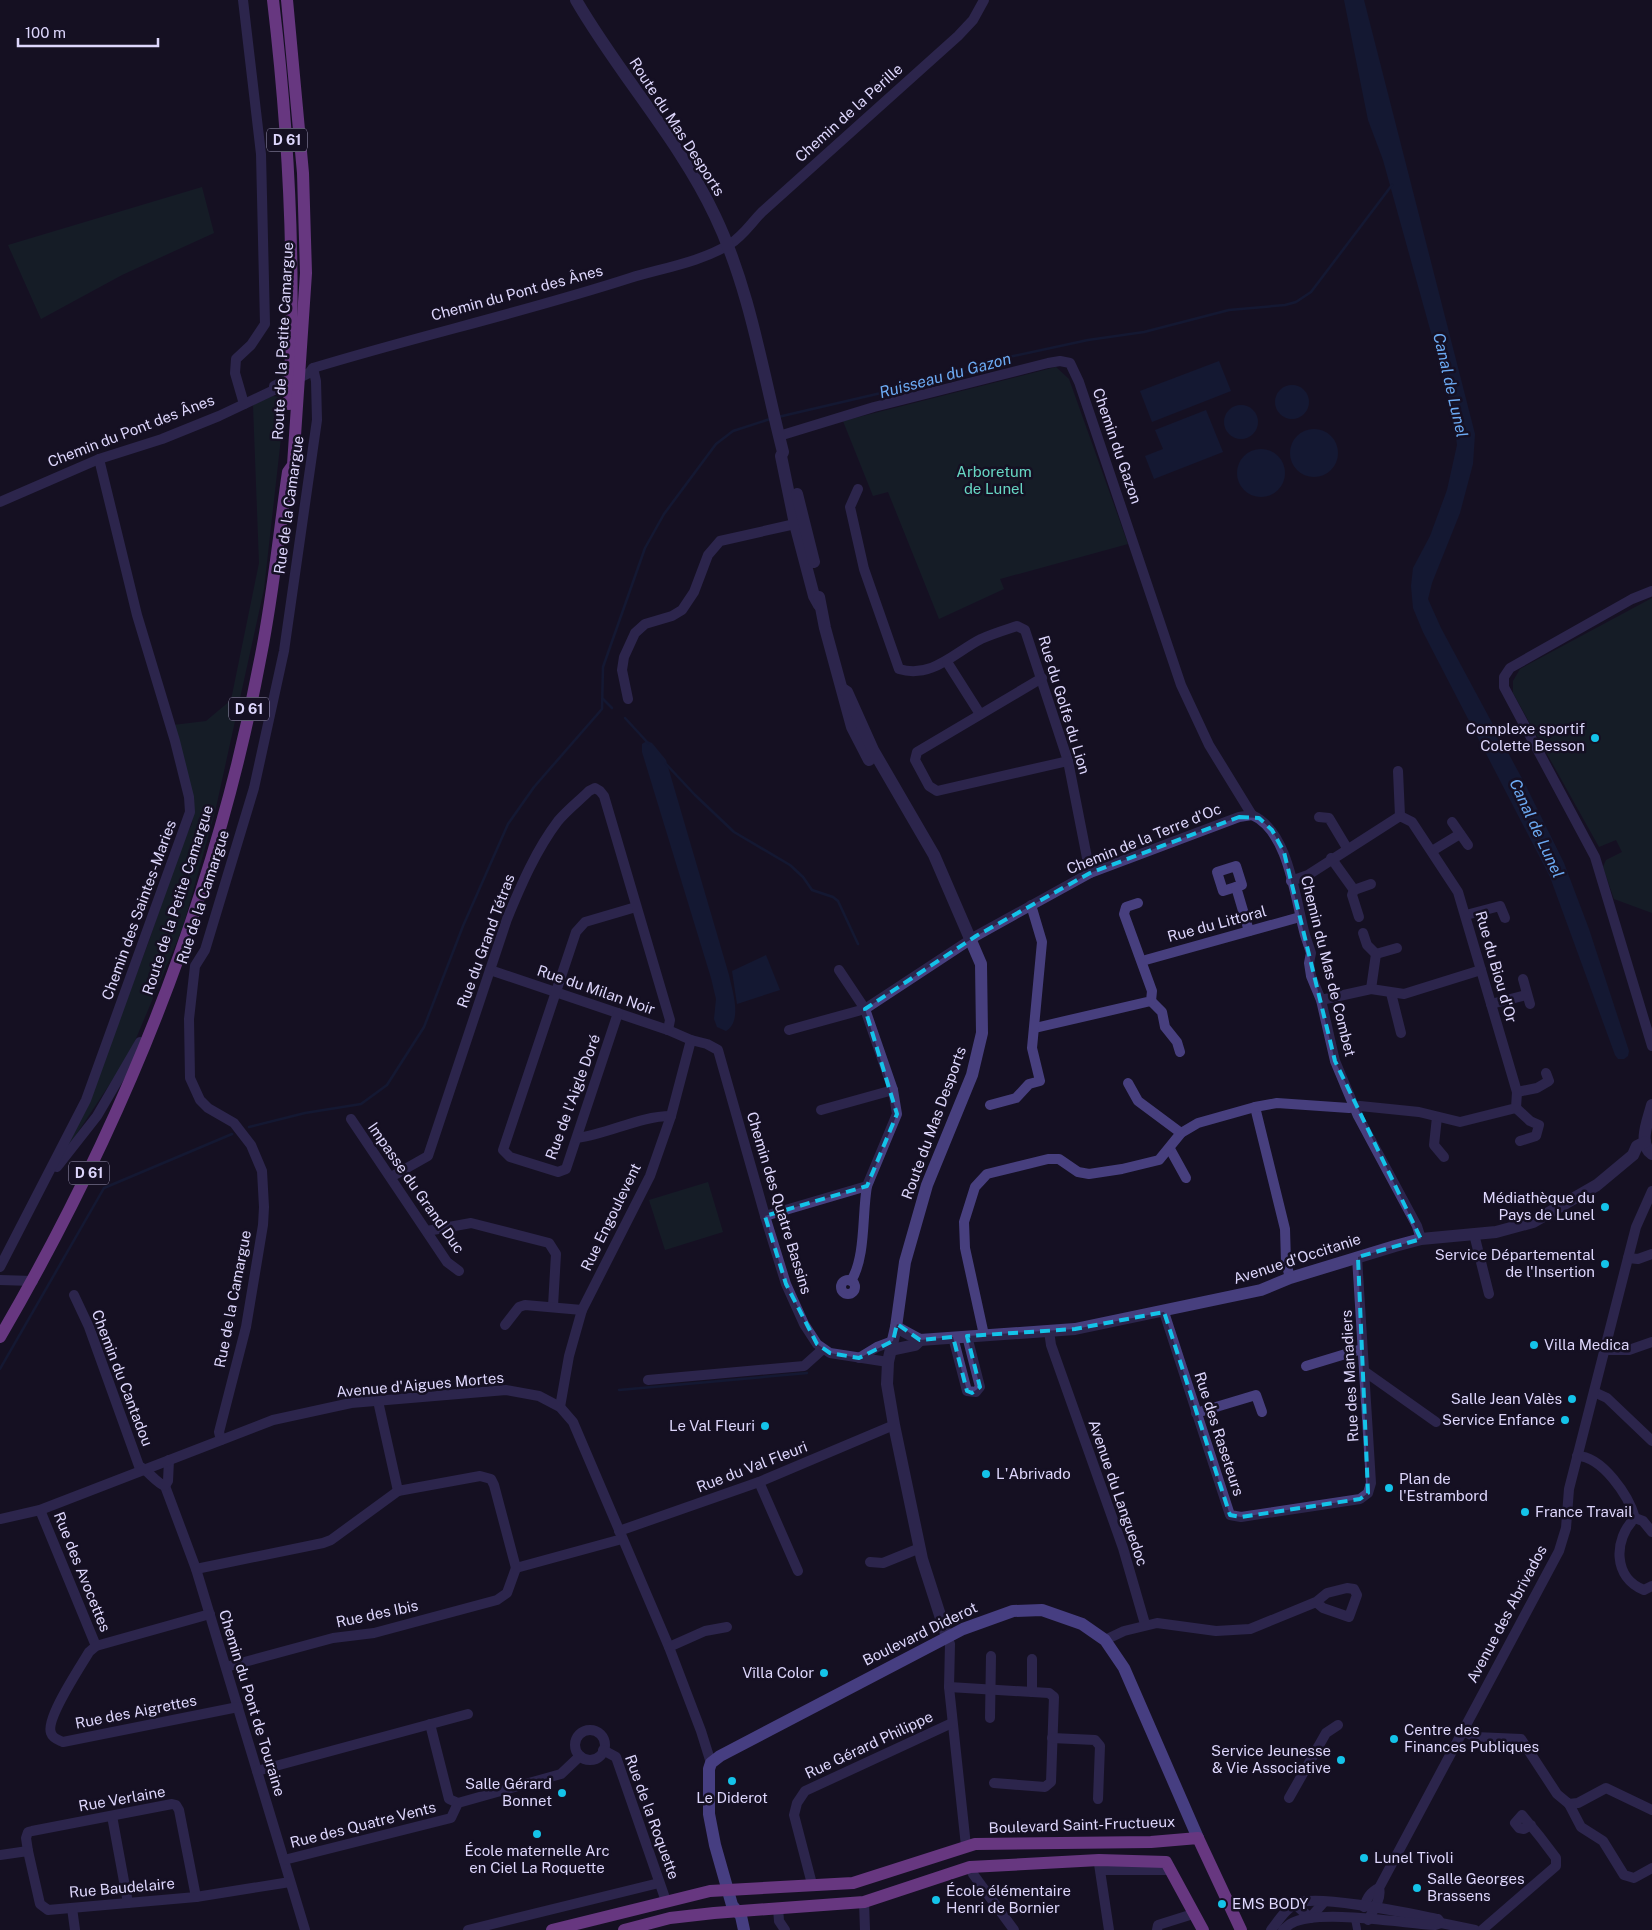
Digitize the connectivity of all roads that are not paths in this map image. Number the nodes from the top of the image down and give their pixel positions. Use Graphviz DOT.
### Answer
graph roads {
  1 [pos="243,0"];
  2 [pos="273,0"];
  3 [pos="287,0"];
  4 [pos="576,0"];
  5 [pos="984,0"];
  6 [pos="729,245"];
  7 [pos="295,363"];
  8 [pos="313,368"];
  9 [pos="294,385"];
  10 [pos="244,404"];
  11 [pos="778,432"];
  12 [pos="99,459"];
  13 [pos="858,489"];
  14 [pos="0,502"];
  15 [pos="799,523"];
  16 [pos="1652,591"];
  17 [pos="947,662"];
  18 [pos="1042,678"];
  19 [pos="628,699"];
  20 [pos="980,714"];
  21 [pos="1068,761"];
  22 [pos="1398,771"];
  23 [pos="1252,815"];
  24 [pos="1400,816"];
  25 [pos="1319,817"];
  26 [pos="1452,822"];
  27 [pos="1460,834"];
  28 [pos="1468,845"];
  29 [pos="1347,848"];
  30 [pos="1432,851"];
  31 [pos="1331,858"];
  32 [pos="1090,874"];
  33 [pos="1291,881"];
  34 [pos="1371,884"];
  35 [pos="1236,887"];
  36 [pos="1354,890"];
  37 [pos="1138,903"];
  38 [pos="1031,905"];
  39 [pos="636,907"];
  40 [pos="1466,914"];
  41 [pos="1300,917"];
  42 [pos="1359,918"];
  43 [pos="1505,918"];
  44 [pos="1249,931"];
  45 [pos="1363,933"];
  46 [pos="970,939"];
  47 [pos="1397,948"];
  48 [pos="1376,954"];
  49 [pos="1142,960"];
  50 [pos="490,970"];
  51 [pos="839,970"];
  52 [pos="1481,970"];
  53 [pos="1523,979"];
  54 [pos="1371,989"];
  55 [pos="555,992"];
  56 [pos="1391,993"];
  57 [pos="1151,1000"];
  58 [pos="1321,1000"];
  59 [pos="162,1001"];
  60 [pos="1491,1004"];
  61 [pos="865,1009"];
  62 [pos="618,1013"];
  63 [pos="1035,1028"];
  64 [pos="668,1030"];
  65 [pos="789,1030"];
  66 [pos="1401,1033"];
  67 [pos="691,1040"];
  68 [pos="1652,1046"];
  69 [pos="1180,1052"];
  70 [pos="1546,1073"];
  71 [pos="1128,1083"];
  72 [pos="893,1090"];
  73 [pos="1517,1092"];
  74 [pos="990,1105"];
  75 [pos="1652,1105"];
  76 [pos="1255,1107"];
  77 [pos="1354,1107"];
  78 [pos="1516,1108"];
  79 [pos="821,1110"];
  80 [pos="671,1116"];
  81 [pos="1437,1117"];
  82 [pos="350,1120"];
  83 [pos="1181,1134"];
  84 [pos="577,1138"];
  85 [pos="1520,1141"];
  86 [pos="1170,1149"];
  87 [pos="1648,1149"];
  88 [pos="1444,1157"];
  89 [pos="390,1178"];
  90 [pos="1186,1178"];
  91 [pos="867,1186"];
  92 [pos="41,1188"];
  93 [pos="1652,1191"];
  94 [pos="765,1216"];
  95 [pos="428,1231"];
  96 [pos="1474,1234"];
  97 [pos="1421,1240"];
  98 [pos="1652,1254"];
  99 [pos="1357,1257"];
  100 [pos="1628,1258"];
  101 [pos="0,1268"];
  102 [pos="459,1271"];
  103 [pos="1290,1278"];
  104 [pos="0,1280"];
  105 [pos="32,1281"];
  106 [pos="851,1281"];
  107 [pos="1489,1294"];
  108 [pos="74,1295"];
  109 [pos="553,1306"];
  110 [pos="582,1310"];
  111 [pos="1164,1312"];
  112 [pos="505,1325"];
  113 [pos="896,1327"];
  114 [pos="1049,1331"];
  115 [pos="984,1335"];
  116 [pos="967,1336"];
  117 [pos="0,1337"];
  118 [pos="953,1337"];
  119 [pos="920,1340"];
  120 [pos="1652,1342"];
  121 [pos="823,1349"];
  122 [pos="1362,1349"];
  123 [pos="1604,1350"];
  124 [pos="891,1351"];
  125 [pos="859,1358"];
  126 [pos="1306,1366"];
  127 [pos="1364,1371"];
  128 [pos="648,1380"];
  129 [pos="1594,1392"];
  130 [pos="378,1401"];
  131 [pos="560,1407"];
  132 [pos="1262,1412"];
  133 [pos="1196,1413"];
  134 [pos="1436,1422"];
  135 [pos="894,1425"];
  136 [pos="221,1440"];
  137 [pos="1652,1441"];
  138 [pos="1578,1456"];
  139 [pos="168,1460"];
  140 [pos="145,1469"];
  141 [pos="759,1482"];
  142 [pos="165,1486"];
  143 [pos="398,1491"];
  144 [pos="1368,1493"];
  145 [pos="40,1510"];
  146 [pos="1635,1518"];
  147 [pos="0,1519"];
  148 [pos="1652,1532"];
  149 [pos="621,1535"];
  150 [pos="920,1548"];
  151 [pos="870,1562"];
  152 [pos="516,1568"];
  153 [pos="196,1569"];
  154 [pos="798,1570"];
  155 [pos="1652,1586"];
  156 [pos="1316,1602"];
  157 [pos="210,1614"];
  158 [pos="1145,1624"];
  159 [pos="727,1627"];
  160 [pos="947,1637"];
  161 [pos="1105,1640"];
  162 [pos="96,1646"];
  163 [pos="668,1647"];
  164 [pos="991,1656"];
  165 [pos="1032,1660"];
  166 [pos="226,1666"];
  167 [pos="949,1687"];
  168 [pos="990,1690"];
  169 [pos="1032,1692"];
  170 [pos="238,1707"];
  171 [pos="468,1714"];
  172 [pos="990,1718"];
  173 [pos="952,1723"];
  174 [pos="430,1724"];
  175 [pos="1338,1724"];
  176 [pos="1462,1730"];
  177 [pos="1052,1738"];
  178 [pos="603,1750"];
  179 [pos="580,1756"];
  180 [pos="711,1763"];
  181 [pos="257,1771"];
  182 [pos="994,1783"];
  183 [pos="1289,1798"];
  184 [pos="1098,1799"];
  185 [pos="458,1803"];
  186 [pos="1569,1804"];
  187 [pos="1652,1810"];
  188 [pos="112,1816"];
  189 [pos="1531,1825"];
  190 [pos="1198,1838"];
  191 [pos="966,1846"];
  192 [pos="28,1851"];
  193 [pos="0,1855"];
  194 [pos="284,1860"];
  195 [pos="1100,1865"];
  196 [pos="970,1866"];
  197 [pos="1652,1868"];
  198 [pos="290,1882"];
  199 [pos="659,1883"];
  200 [pos="812,1884"];
  201 [pos="1379,1888"];
  202 [pos="727,1889"];
  203 [pos="196,1897"];
  204 [pos="666,1901"];
  205 [pos="864,1902"];
  206 [pos="1324,1902"];
  207 [pos="128,1903"];
  208 [pos="1295,1904"];
  209 [pos="1364,1906"];
  210 [pos="72,1908"];
  211 [pos="778,1908"];
  212 [pos="1375,1909"];
  213 [pos="735,1912"];
  214 [pos="1193,1914"];
  215 [pos="670,1918"];
  216 [pos="1310,1918"];
  217 [pos="1368,1920"];
  218 [pos="1441,1923"];
  219 [pos="1356,1924"];
  220 [pos="75,1930"];
  221 [pos="305,1930"];
  222 [pos="468,1930"];
  223 [pos="552,1930"];
  224 [pos="624,1930"];
  225 [pos="744,1930"];
  226 [pos="785,1930"];
  227 [pos="865,1930"];
  228 [pos="1014,1930"];
  229 [pos="1109,1930"];
  230 [pos="1157,1930"];
  231 [pos="1203,1930"];
  232 [pos="1241,1930"];
  233 [pos="1271,1930"];
  234 [pos="1283,1930"];
  235 [pos="1475,1930"];
  236 [pos="1482,1930"];
  1 -- 10 [label="street"];
  2 -- 7 [label="main road, Route de la Petite Camargue / D 61"];
  3 -- 7 [label="main road, Route de la Petite Camargue / D 61"];
  4 -- 6 [label="street, Route du Mas Desports"];
  5 -- 6 [label="street, Chemin de la Perille"];
  6 -- 8 [label="street, Chemin du Pont des Ânes"];
  6 -- 11 [label="street, Route du Mas Desports"];
  7 -- 8 [label="street"];
  7 -- 9 [label="main road, Route de la Petite Camargue / D 61"];
  8 -- 9 [label="street, Chemin du Pont des Ânes"];
  8 -- 136 [label="street, Rue de la Camargue"];
  9 -- 10 [label="street, Chemin du Pont des Ânes"];
  9 -- 59 [label="main road, Route de la Petite Camargue / D 61"];
  10 -- 12 [label="street, Chemin du Pont des Ânes"];
  11 -- 15 [label="street, Route du Mas Desports"];
  11 -- 23 [label="street, Chemin du Gazon"];
  12 -- 14 [label="street, Chemin du Pont des Ânes"];
  12 -- 92 [label="street, Chemin des Saintes-Maries"];
  13 -- 17 [label="street, Rue du Golfe du Lion"];
  15 -- 19 [label="street"];
  15 -- 46 [label="street, Route du Mas Desports"];
  16 -- 68 [label="street"];
  17 -- 18 [label="street, Rue du Golfe du Lion"];
  17 -- 20 [label="street"];
  18 -- 20 [label="street"];
  18 -- 21 [label="street, Rue du Golfe du Lion"];
  20 -- 21 [label="street"];
  21 -- 32 [label="street, Rue du Golfe du Lion"];
  22 -- 24 [label="street"];
  23 -- 32 [label="street, Chemin de la Terre d'Oc"];
  23 -- 33 [label="street, Chemin du Mas de Combet"];
  24 -- 29 [label="street"];
  24 -- 30 [label="street, Rue du Biou d'Or"];
  25 -- 29 [label="street"];
  26 -- 27 [label="street"];
  27 -- 28 [label="street"];
  27 -- 30 [label="street"];
  29 -- 31 [label="street"];
  30 -- 40 [label="street, Rue du Biou d'Or"];
  31 -- 33 [label="street"];
  31 -- 36 [label="street"];
  32 -- 38 [label="street, Chemin de la Terre d'Oc"];
  33 -- 41 [label="street, Chemin du Mas de Combet"];
  34 -- 36 [label="street"];
  35 -- 44 [label="street"];
  36 -- 42 [label="street"];
  37 -- 49 [label="street"];
  38 -- 46 [label="street, Chemin de la Terre d'Oc"];
  38 -- 63 [label="street"];
  39 -- 50 [label="street, Rue du Grand Tétras"];
  39 -- 55 [label="street"];
  39 -- 64 [label="street, Rue du Grand Tétras"];
  40 -- 43 [label="street"];
  40 -- 52 [label="street, Rue du Biou d'Or"];
  41 -- 44 [label="street, Rue du Littoral"];
  41 -- 58 [label="street, Chemin du Mas de Combet"];
  44 -- 49 [label="street, Rue du Littoral"];
  45 -- 48 [label="street"];
  46 -- 61 [label="street, Chemin de la Terre d'Oc"];
  46 -- 113 [label="street, Route du Mas Desports"];
  47 -- 48 [label="street"];
  48 -- 54 [label="street"];
  49 -- 57 [label="street"];
  50 -- 55 [label="street, Rue du Milan Noir"];
  50 -- 89 [label="street, Rue du Grand Tétras"];
  51 -- 61 [label="street"];
  52 -- 56 [label="street"];
  52 -- 60 [label="street, Rue du Biou d'Or"];
  53 -- 60 [label="street"];
  54 -- 56 [label="street"];
  54 -- 58 [label="street"];
  55 -- 62 [label="street, Rue du Milan Noir"];
  55 -- 84 [label="street, Rue de l'Aigle Doré"];
  56 -- 66 [label="street"];
  57 -- 63 [label="street"];
  57 -- 69 [label="street"];
  58 -- 77 [label="street, Chemin du Mas de Combet"];
  59 -- 92 [label="street"];
  59 -- 105 [label="main road, Route de la Petite Camargue / D 61"];
  60 -- 73 [label="street, Rue du Biou d'Or"];
  61 -- 65 [label="street, Chemin de la Terre d'Oc"];
  61 -- 72 [label="street"];
  62 -- 64 [label="street, Rue du Milan Noir"];
  62 -- 84 [label="street, Rue de l'Aigle Doré"];
  63 -- 74 [label="street"];
  64 -- 67 [label="street, Rue du Milan Noir"];
  67 -- 80 [label="street, Rue Engoulevent"];
  67 -- 94 [label="street, Chemin des Quatre Bassins"];
  70 -- 73 [label="street"];
  71 -- 83 [label="street"];
  72 -- 79 [label="street"];
  72 -- 91 [label="street"];
  73 -- 78 [label="street, Rue du Biou d'Or"];
  75 -- 87 [label="street"];
  76 -- 77 [label="street"];
  76 -- 83 [label="street"];
  76 -- 103 [label="street"];
  77 -- 81 [label="street"];
  77 -- 97 [label="street, Chemin du Mas de Combet"];
  78 -- 81 [label="street"];
  78 -- 85 [label="street"];
  80 -- 84 [label="street"];
  80 -- 110 [label="street, Rue Engoulevent"];
  81 -- 88 [label="street"];
  82 -- 89 [label="street, Impasse du Grand Duc"];
  83 -- 86 [label="street"];
  86 -- 90 [label="street"];
  86 -- 115 [label="street"];
  87 -- 96 [label="street, Avenue d'Occitanie"];
  89 -- 95 [label="street, Impasse du Grand Duc"];
  91 -- 94 [label="street"];
  91 -- 106 [label="street"];
  92 -- 101 [label="street, Chemin des Saintes-Maries"];
  93 -- 100 [label="street, Avenue des Abrivados"];
  94 -- 121 [label="street, Chemin des Quatre Bassins"];
  95 -- 102 [label="street, Impasse du Grand Duc"];
  95 -- 109 [label="street"];
  96 -- 97 [label="street, Avenue d'Occitanie"];
  96 -- 107 [label="street"];
  97 -- 99 [label="street, Avenue d'Occitanie"];
  98 -- 100 [label="street"];
  99 -- 103 [label="street, Avenue d'Occitanie"];
  99 -- 122 [label="street, Rue des Manadiers"];
  100 -- 123 [label="street, Avenue des Abrivados"];
  103 -- 111 [label="street, Avenue d'Occitanie"];
  104 -- 105 [label="street"];
  105 -- 117 [label="main road, Route de la Petite Camargue / D 61"];
  108 -- 140 [label="street, Chemin du Cantadou"];
  109 -- 110 [label="street"];
  109 -- 112 [label="street"];
  110 -- 131 [label="street, Rue Engoulevent"];
  111 -- 114 [label="street, Avenue d'Occitanie"];
  111 -- 133 [label="street, Rue des Raseteurs"];
  113 -- 119 [label="street"];
  113 -- 124 [label="street, Route du Mas Desports"];
  114 -- 115 [label="street, Avenue d'Occitanie"];
  114 -- 158 [label="street, Avenue du Languedoc"];
  115 -- 116 [label="street, Avenue d'Occitanie"];
  116 -- 118 [label="street, Avenue d'Occitanie"];
  116 -- 118 [label="street"];
  118 -- 119 [label="street, Avenue d'Occitanie"];
  119 -- 124 [label="street, Avenue d'Occitanie"];
  120 -- 123 [label="street"];
  121 -- 125 [label="street"];
  121 -- 128 [label="street"];
  122 -- 126 [label="street"];
  122 -- 127 [label="street, Rue des Manadiers"];
  123 -- 129 [label="street, Avenue des Abrivados"];
  124 -- 125 [label="street"];
  124 -- 125 [label="street"];
  124 -- 135 [label="street, Route du Mas Desports"];
  127 -- 134 [label="street"];
  127 -- 144 [label="street, Rue des Manadiers"];
  129 -- 137 [label="street"];
  129 -- 138 [label="street, Avenue des Abrivados"];
  130 -- 131 [label="street, Avenue d'Aigues Mortes"];
  130 -- 136 [label="street, Avenue d'Aigues Mortes"];
  130 -- 143 [label="street"];
  131 -- 149 [label="street, Avenue d'Aigues Mortes"];
  132 -- 133 [label="street"];
  133 -- 144 [label="street, Rue des Raseteurs"];
  135 -- 141 [label="street, Rue du Val Fleuri"];
  135 -- 150 [label="street, Route du Mas Desports"];
  136 -- 139 [label="street, Avenue d'Aigues Mortes"];
  138 -- 146 [label="street"];
  138 -- 176 [label="street, Avenue des Abrivados"];
  139 -- 140 [label="street, Avenue d'Aigues Mortes"];
  139 -- 142 [label="street, Chemin du Pont de Touraine"];
  140 -- 142 [label="street, Chemin du Pont de Touraine"];
  140 -- 145 [label="street, Avenue d'Aigues Mortes"];
  141 -- 149 [label="street, Rue du Val Fleuri"];
  141 -- 154 [label="street"];
  142 -- 153 [label="street, Chemin du Pont de Touraine"];
  143 -- 152 [label="street"];
  143 -- 153 [label="street"];
  145 -- 147 [label="street, Avenue d'Aigues Mortes"];
  145 -- 162 [label="street, Rue des Avocettes"];
  146 -- 148 [label="street"];
  146 -- 155 [label="street"];
  149 -- 152 [label="street, Rue du Val Fleuri"];
  149 -- 163 [label="street, Avenue d'Aigues Mortes"];
  150 -- 151 [label="street"];
  150 -- 160 [label="street, Route du Mas Desports"];
  152 -- 166 [label="street, Rue des Ibis"];
  153 -- 157 [label="street, Chemin du Pont de Touraine"];
  156 -- 158 [label="street"];
  157 -- 162 [label="street"];
  157 -- 166 [label="street, Chemin du Pont de Touraine"];
  158 -- 161 [label="street"];
  159 -- 163 [label="street"];
  160 -- 161 [label="main road, Boulevard Diderot"];
  160 -- 167 [label="street"];
  160 -- 180 [label="main road, Boulevard Diderot"];
  161 -- 190 [label="main road, Boulevard Diderot"];
  162 -- 170 [label="street, Rue des Aigrettes"];
  163 -- 180 [label="street, Avenue d'Aigues Mortes"];
  164 -- 168 [label="street"];
  165 -- 169 [label="street"];
  166 -- 170 [label="street, Chemin du Pont de Touraine"];
  167 -- 168 [label="street"];
  167 -- 173 [label="street"];
  168 -- 169 [label="street"];
  168 -- 172 [label="street"];
  169 -- 177 [label="street"];
  170 -- 181 [label="street, Chemin du Pont de Touraine"];
  171 -- 174 [label="street"];
  173 -- 191 [label="street"];
  173 -- 200 [label="street, Rue Gérard Philippe"];
  174 -- 181 [label="street"];
  174 -- 185 [label="street"];
  175 -- 183 [label="street"];
  176 -- 186 [label="street"];
  176 -- 201 [label="street, Avenue des Abrivados"];
  177 -- 182 [label="street"];
  177 -- 184 [label="street"];
  178 -- 179 [label="street"];
  178 -- 179 [label="street"];
  178 -- 199 [label="street, Rue de la Roquette"];
  179 -- 185 [label="street, Rue des Quatre Vents"];
  180 -- 202 [label="main road"];
  181 -- 194 [label="street, Chemin du Pont de Touraine"];
  185 -- 194 [label="street, Rue des Quatre Vents"];
  186 -- 187 [label="street"];
  186 -- 197 [label="street"];
  188 -- 192 [label="street, Rue Verlaine"];
  188 -- 203 [label="street, Rue Verlaine"];
  188 -- 207 [label="street"];
  189 -- 236 [label="street"];
  190 -- 191 [label="main road, Boulevard Saint-Fructueux"];
  190 -- 232 [label="main road, Boulevard Diderot"];
  191 -- 196 [label="main road"];
  191 -- 200 [label="main road, Boulevard Saint-Fructueux"];
  192 -- 193 [label="street"];
  192 -- 210 [label="street, Rue Baudelaire"];
  194 -- 198 [label="street, Chemin du Pont de Touraine"];
  195 -- 196 [label="main road"];
  195 -- 214 [label="main road"];
  195 -- 229 [label="street"];
  196 -- 205 [label="main road"];
  196 -- 228 [label="street"];
  198 -- 203 [label="street, Rue Baudelaire"];
  198 -- 221 [label="street, Chemin du Pont de Touraine"];
  199 -- 204 [label="street, Rue de la Roquette"];
  199 -- 222 [label="street"];
  200 -- 202 [label="main road, Boulevard Saint-Fructueux"];
  201 -- 209 [label="street, Avenue des Abrivados"];
  201 -- 212 [label="street, Avenue des Abrivados"];
  202 -- 204 [label="main road, Boulevard Saint-Fructueux"];
  202 -- 213 [label="main road"];
  203 -- 207 [label="street, Rue Baudelaire"];
  204 -- 215 [label="main road"];
  204 -- 223 [label="main road, Boulevard Saint-Fructueux"];
  205 -- 211 [label="main road"];
  205 -- 227 [label="street"];
  206 -- 208 [label="street"];
  206 -- 209 [label="street"];
  206 -- 216 [label="street"];
  207 -- 210 [label="street, Rue Baudelaire"];
  208 -- 216 [label="street"];
  208 -- 233 [label="street"];
  209 -- 212 [label="street"];
  209 -- 217 [label="street"];
  210 -- 220 [label="street"];
  211 -- 213 [label="main road"];
  211 -- 226 [label="street"];
  212 -- 217 [label="street"];
  212 -- 218 [label="street"];
  213 -- 215 [label="main road"];
  213 -- 225 [label="main road"];
  214 -- 230 [label="street"];
  214 -- 231 [label="main road"];
  215 -- 224 [label="main road"];
  216 -- 219 [label="street"];
  216 -- 234 [label="street"];
  217 -- 218 [label="street"];
  217 -- 219 [label="street"];
  218 -- 235 [label="street"];
}
